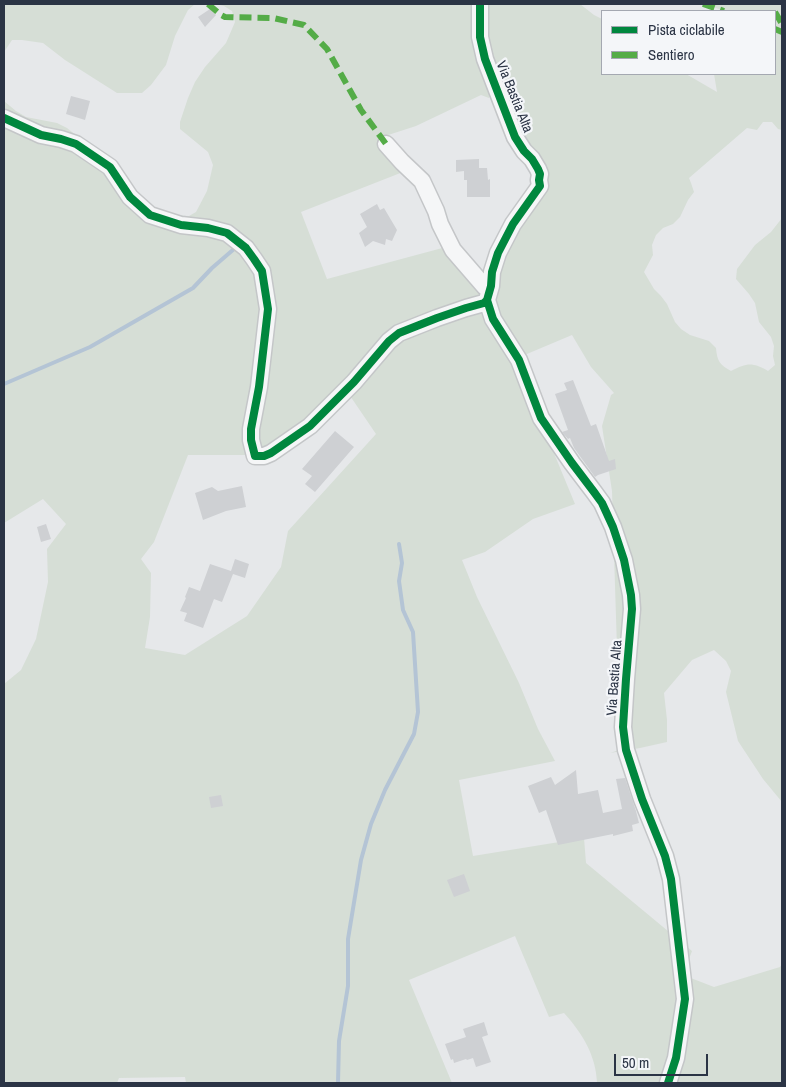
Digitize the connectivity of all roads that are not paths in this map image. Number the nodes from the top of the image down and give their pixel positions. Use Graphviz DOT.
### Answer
graph roads {
  1 [pos="480,4"];
  2 [pos="4,118"];
  3 [pos="386,144"];
  4 [pos="489,293"];
  5 [pos="668,1083"];
  1 -- 4 [label="street, Via Bastia Alta"];
  2 -- 4 [label="street"];
  3 -- 4 [label="street"];
  4 -- 5 [label="street, Via Bastia Alta"];
}
